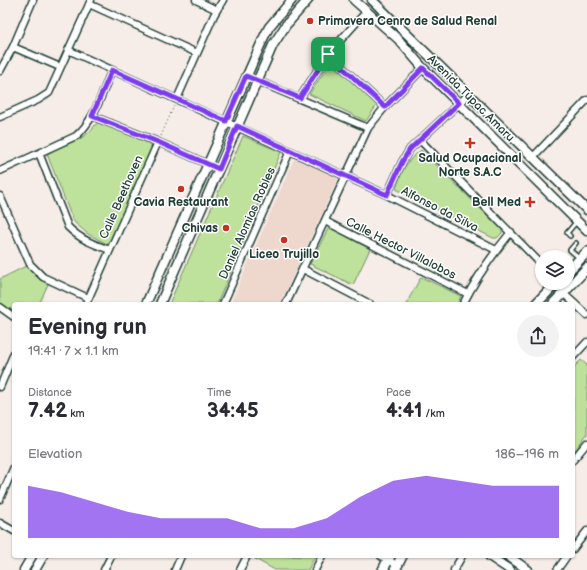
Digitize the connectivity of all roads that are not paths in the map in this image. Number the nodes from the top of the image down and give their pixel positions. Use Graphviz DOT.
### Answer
graph roads {
  1 [pos="33,0"];
  2 [pos="196,0"];
  3 [pos="223,0"];
  4 [pos="292,0"];
  5 [pos="308,0"];
  6 [pos="354,0"];
  7 [pos="372,0"];
  8 [pos="90,2"];
  9 [pos="217,10"];
  10 [pos="366,12"];
  11 [pos="14,47"];
  12 [pos="68,50"];
  13 [pos="197,53"];
  14 [pos="328,54"];
  15 [pos="60,67"];
  16 [pos="423,68"];
  17 [pos="112,70"];
  18 [pos="0,71"];
  19 [pos="246,76"];
  20 [pos="257,81"];
  21 [pos="469,94"];
  22 [pos="300,98"];
  23 [pos="177,99"];
  24 [pos="587,100"];
  25 [pos="459,103"];
  26 [pos="385,107"];
  27 [pos="92,116"];
  28 [pos="0,117"];
  29 [pos="226,121"];
  30 [pos="237,126"];
  31 [pos="368,128"];
  32 [pos="420,140"];
  33 [pos="158,142"];
  34 [pos="290,151"];
  35 [pos="39,153"];
  36 [pos="533,156"];
  37 [pos="207,164"];
  38 [pos="219,169"];
  39 [pos="0,171"];
  40 [pos="346,176"];
  41 [pos="387,195"];
  42 [pos="0,196"];
  43 [pos="587,210"];
  44 [pos="325,221"];
  45 [pos="577,221"];
  46 [pos="586,228"];
  47 [pos="511,232"];
  48 [pos="570,236"];
  49 [pos="576,243"];
  50 [pos="110,250"];
  51 [pos="496,250"];
  52 [pos="587,252"];
  53 [pos="535,258"];
  54 [pos="583,262"];
  55 [pos="587,268"];
  56 [pos="302,269"];
  57 [pos="158,278"];
  58 [pos="169,283"];
  59 [pos="549,290"];
  60 [pos="563,293"];
  61 [pos="468,294"];
  62 [pos="88,298"];
  63 [pos="87,302"];
  64 [pos="147,302"];
  65 [pos="161,302"];
  66 [pos="224,302"];
  67 [pos="287,302"];
  68 [pos="366,302"];
  69 [pos="464,302"];
  70 [pos="538,302"];
  71 [pos="555,302"];
  72 [pos="573,302"];
  73 [pos="575,304"];
  74 [pos="0,306"];
  75 [pos="12,315"];
  76 [pos="587,315"];
  77 [pos="587,342"];
  78 [pos="575,355"];
  79 [pos="12,358"];
  80 [pos="0,387"];
  81 [pos="587,443"];
  82 [pos="575,458"];
  83 [pos="12,472"];
  84 [pos="0,499"];
  85 [pos="0,523"];
  86 [pos="12,529"];
  87 [pos="587,531"];
  88 [pos="575,538"];
  89 [pos="579,541"];
  90 [pos="575,546"];
  91 [pos="31,558"];
  92 [pos="42,558"];
  93 [pos="110,558"];
  94 [pos="180,558"];
  95 [pos="246,558"];
  96 [pos="321,558"];
  97 [pos="387,558"];
  98 [pos="388,558"];
  99 [pos="401,558"];
  100 [pos="461,558"];
  101 [pos="493,558"];
  102 [pos="511,558"];
  103 [pos="566,558"];
  104 [pos="396,567"];
  105 [pos="24,570"];
  106 [pos="35,570"];
  107 [pos="104,570"];
  108 [pos="175,570"];
  109 [pos="240,570"];
  110 [pos="315,570"];
  111 [pos="383,570"];
  112 [pos="454,570"];
  113 [pos="510,570"];
  114 [pos="528,570"];
  115 [pos="557,570"];
  1 -- 11 [label="street"];
  2 -- 9 [label="street"];
  3 -- 9 [label="street"];
  4 -- 19 [label="street"];
  5 -- 20 [label="street"];
  6 -- 10 [label="street, Avenida Túpac Amaru"];
  7 -- 21 [label="street, Avenida Túpac Amaru"];
  8 -- 12 [label="street"];
  8 -- 13 [label="street"];
  9 -- 13 [label="street"];
  10 -- 14 [label="street"];
  10 -- 16 [label="street, Avenida Túpac Amaru"];
  11 -- 15 [label="street"];
  11 -- 18 [label="street"];
  12 -- 15 [label="street"];
  12 -- 17 [label="street, Alfonso da Silva"];
  13 -- 23 [label="street"];
  14 -- 22 [label="street"];
  14 -- 26 [label="street"];
  15 -- 28 [label="street"];
  16 -- 25 [label="street, Avenida Túpac Amaru"];
  16 -- 26 [label="street"];
  17 -- 23 [label="street, Alfonso da Silva"];
  17 -- 27 [label="street"];
  19 -- 20 [label="street"];
  19 -- 29 [label="street"];
  20 -- 22 [label="street"];
  20 -- 30 [label="street"];
  21 -- 25 [label="street"];
  21 -- 36 [label="street, Avenida Túpac Amaru"];
  22 -- 31 [label="street"];
  23 -- 29 [label="street, Alfonso da Silva"];
  24 -- 36 [label="street"];
  25 -- 32 [label="street"];
  25 -- 45 [label="street, Avenida Túpac Amaru"];
  26 -- 31 [label="street"];
  27 -- 33 [label="street"];
  27 -- 35 [label="street"];
  29 -- 30 [label="street, Alfonso da Silva"];
  29 -- 37 [label="street"];
  30 -- 34 [label="street, Alfonso da Silva"];
  30 -- 38 [label="street"];
  31 -- 40 [label="street"];
  32 -- 41 [label="street"];
  32 -- 47 [label="street"];
  33 -- 37 [label="street"];
  33 -- 50 [label="street, Calle Beethoven"];
  34 -- 40 [label="street, Alfonso da Silva"];
  34 -- 66 [label="street, Daniel Alomias Robles"];
  35 -- 39 [label="street"];
  35 -- 50 [label="street"];
  36 -- 43 [label="street, Avenida Túpac Amaru"];
  37 -- 38 [label="street"];
  37 -- 57 [label="street"];
  38 -- 58 [label="street"];
  40 -- 41 [label="street, Alfonso da Silva"];
  40 -- 44 [label="street"];
  41 -- 51 [label="street, Alfonso da Silva"];
  42 -- 62 [label="street"];
  44 -- 56 [label="street"];
  44 -- 61 [label="street, Calle Hector Villalobos"];
  45 -- 46 [label="street, Avenida Túpac Amaru"];
  45 -- 48 [label="lane"];
  47 -- 51 [label="street"];
  47 -- 53 [label="street"];
  49 -- 54 [label="lane"];
  50 -- 62 [label="street, Calle Beethoven"];
  51 -- 61 [label="street"];
  52 -- 54 [label="main road"];
  55 -- 60 [label="main road"];
  56 -- 67 [label="street"];
  56 -- 68 [label="street"];
  57 -- 58 [label="street"];
  57 -- 64 [label="street"];
  58 -- 65 [label="street"];
  59 -- 70 [label="main road"];
  60 -- 71 [label="main road"];
  60 -- 72 [label="street"];
  61 -- 69 [label="street"];
  62 -- 63 [label="street, Calle Beethoven"];
  73 -- 76 [label="street"];
  74 -- 75 [label="street"];
  77 -- 78 [label="street"];
  79 -- 80 [label="street"];
  81 -- 82 [label="street"];
  83 -- 84 [label="street"];
  85 -- 86 [label="street"];
  87 -- 89 [label="street"];
  88 -- 89 [label="street"];
  89 -- 90 [label="street"];
  91 -- 105 [label="street"];
  92 -- 106 [label="street"];
  93 -- 107 [label="street"];
  94 -- 108 [label="street"];
  95 -- 109 [label="street"];
  96 -- 110 [label="street"];
  97 -- 111 [label="main road"];
  98 -- 104 [label="street"];
  99 -- 104 [label="main road"];
  100 -- 112 [label="street"];
  101 -- 113 [label="street"];
  102 -- 114 [label="street"];
  103 -- 115 [label="street"];
}
